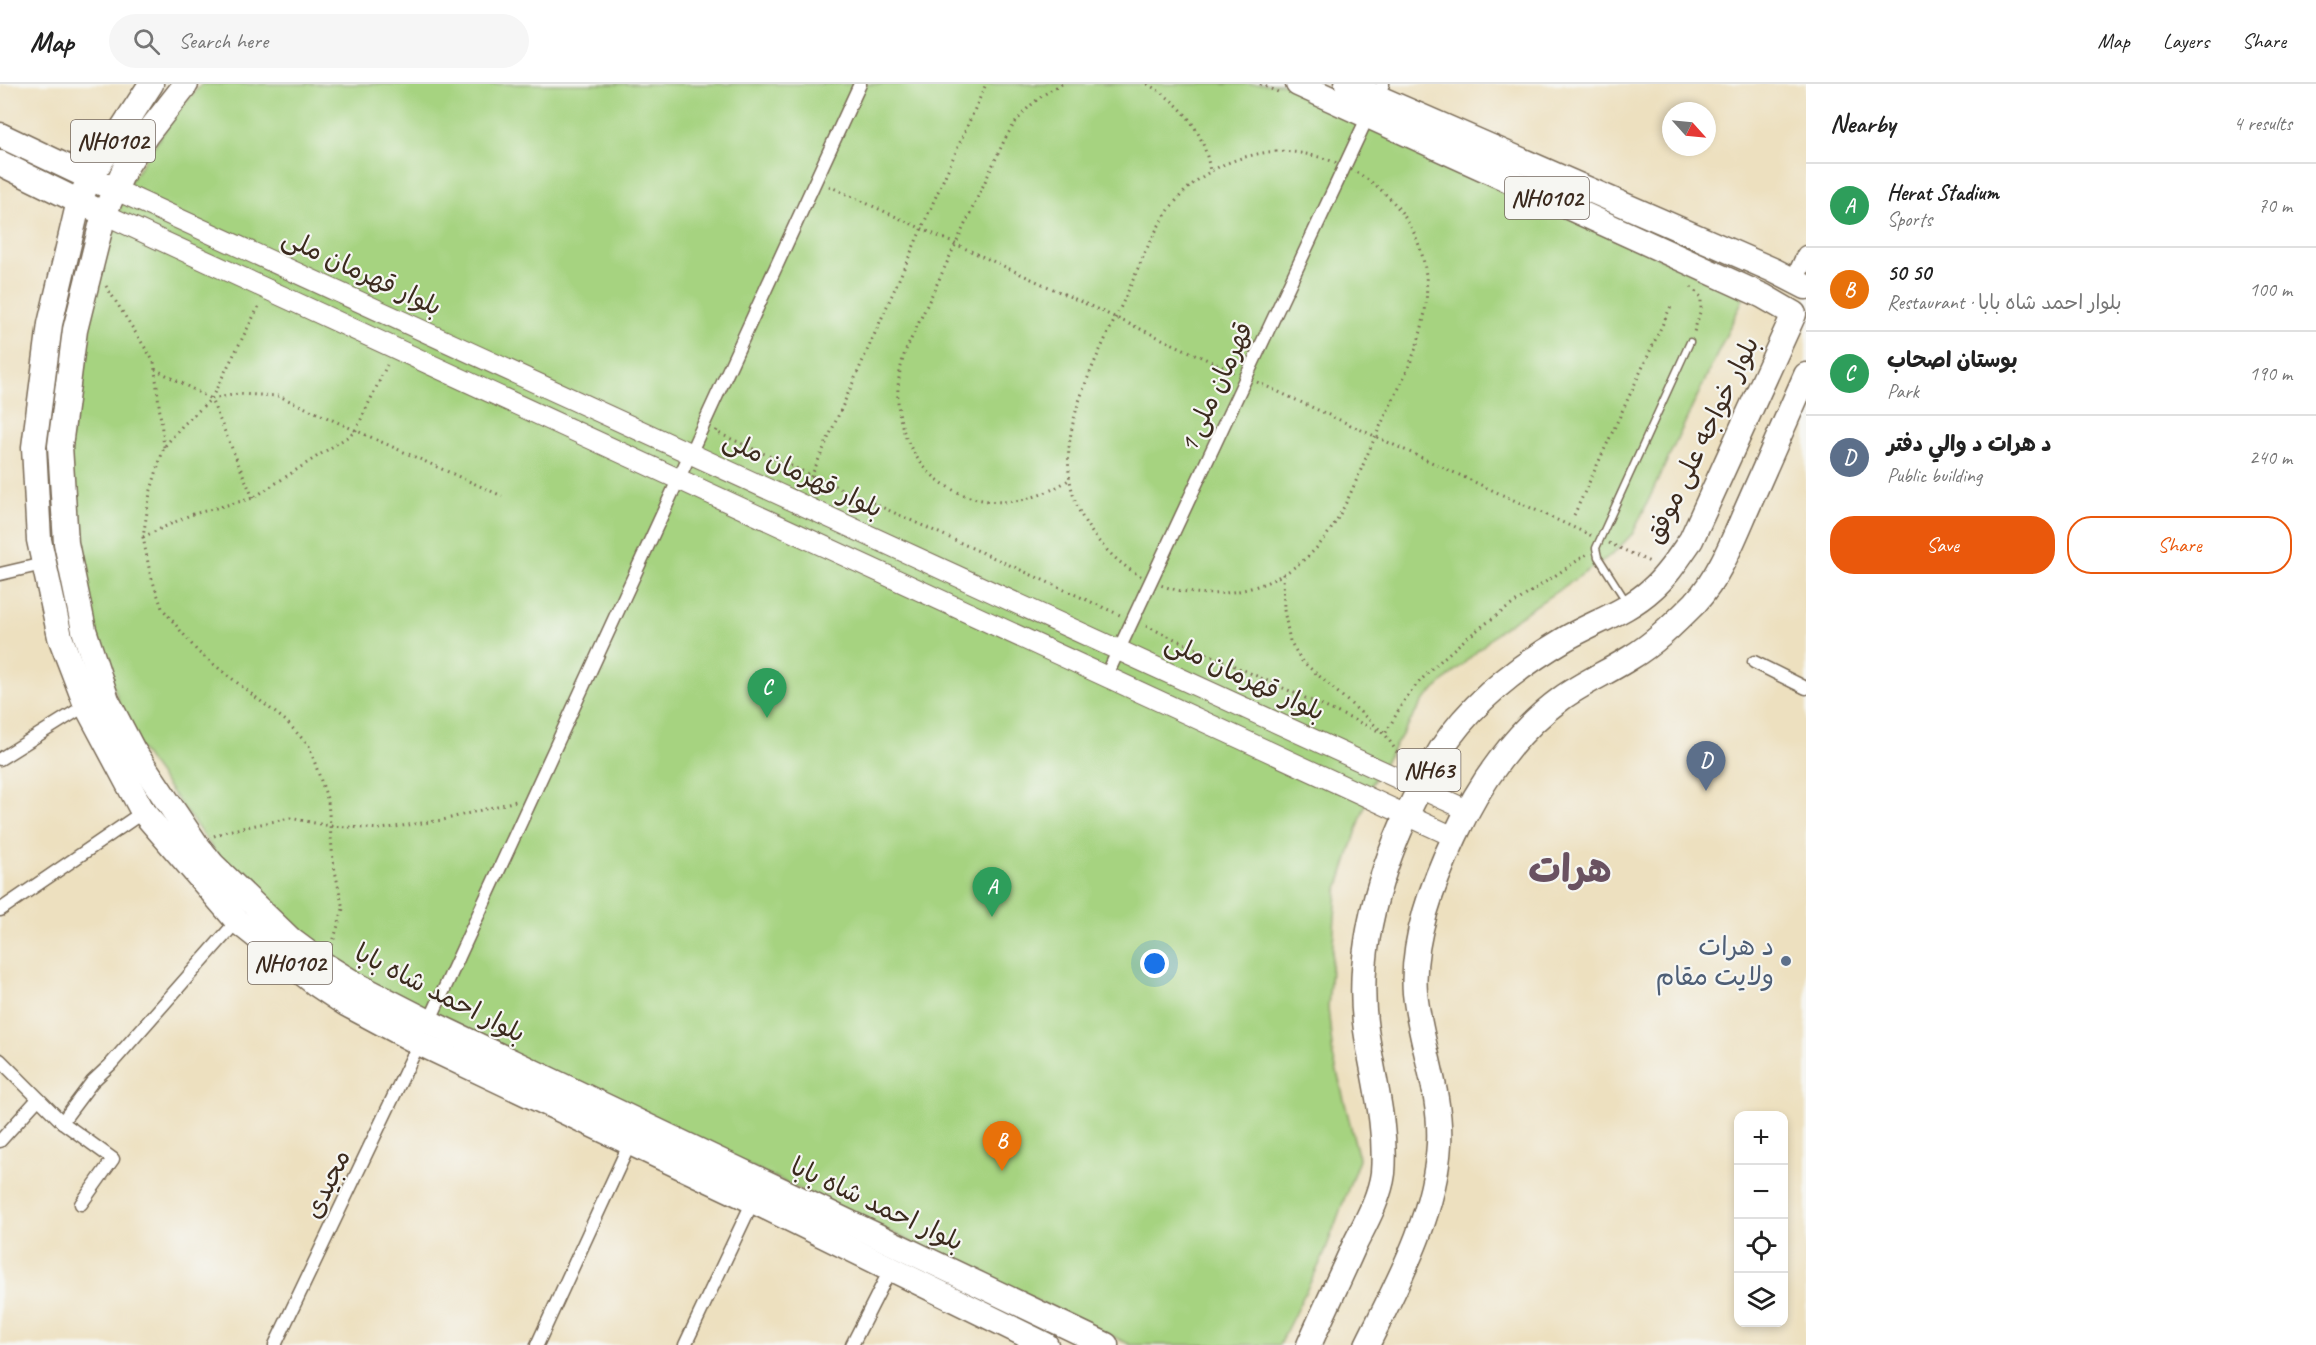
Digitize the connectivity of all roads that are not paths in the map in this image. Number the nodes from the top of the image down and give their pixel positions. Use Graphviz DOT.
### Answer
graph roads {
  1 [pos="151,84"];
  2 [pos="186,84"];
  3 [pos="860,84"];
  4 [pos="1298,84"];
  5 [pos="1347,84"];
  6 [pos="1375,100"];
  7 [pos="0,135"];
  8 [pos="0,163"];
  9 [pos="90,178"];
  10 [pos="116,190"];
  11 [pos="79,201"];
  12 [pos="104,214"];
  13 [pos="1806,255"];
  14 [pos="1794,295"];
  15 [pos="1806,337"];
  16 [pos="1690,342"];
  17 [pos="1806,375"];
  18 [pos="690,454"];
  19 [pos="679,480"];
  20 [pos="43,564"];
  21 [pos="0,574"];
  22 [pos="1630,606"];
  23 [pos="1118,650"];
  24 [pos="1754,662"];
  25 [pos="1106,677"];
  26 [pos="1806,688"];
  27 [pos="86,705"];
  28 [pos="0,759"];
  29 [pos="1420,789"];
  30 [pos="1467,810"];
  31 [pos="142,812"];
  32 [pos="1406,815"];
  33 [pos="1454,837"];
  34 [pos="0,910"];
  35 [pos="237,921"];
  36 [pos="424,1033"];
  37 [pos="0,1060"];
  38 [pos="38,1099"];
  39 [pos="62,1122"];
  40 [pos="0,1141"];
  41 [pos="630,1143"];
  42 [pos="753,1201"];
  43 [pos="81,1204"];
  44 [pos="891,1268"];
  45 [pos="1030,1342"];
  46 [pos="275,1345"];
  47 [pos="537,1345"];
  48 [pos="685,1345"];
  49 [pos="852,1345"];
  50 [pos="1107,1345"];
  51 [pos="1309,1345"];
  52 [pos="1367,1345"];
  1 -- 9 [label="highway, بلوار احمد شاه بابا / NH0102"];
  2 -- 10 [label="highway, بلوار احمد شاه بابا / NH0102"];
  3 -- 18 [label="street, مجیدی"];
  4 -- 6 [label="highway, NH0102"];
  5 -- 6 [label="highway, NH0102"];
  6 -- 14 [label="highway, NH0102"];
  6 -- 23 [label="street, قهرمان ملی 1"];
  7 -- 9 [label="highway, NH0102"];
  8 -- 11 [label="highway, NH0102"];
  9 -- 10 [label="highway, NH0102"];
  9 -- 11 [label="highway, بلوار احمد شاه بابا / NH0102"];
  10 -- 12 [label="highway, بلوار احمد شاه بابا / NH0102"];
  10 -- 18 [label="main road, بلوار قهرمان ملی"];
  11 -- 12 [label="highway, NH0102"];
  11 -- 20 [label="highway, بلوار احمد شاه بابا / NH0102"];
  12 -- 19 [label="main road"];
  12 -- 36 [label="highway, بلوار احمد شاه بابا / NH0102"];
  13 -- 14 [label="street"];
  14 -- 15 [label="highway"];
  14 -- 22 [label="highway, بلوار خواجه علی موفق / NH63"];
  16 -- 22 [label="lane"];
  17 -- 30 [label="highway, NH63"];
  18 -- 19 [label="street, مجیدی"];
  18 -- 23 [label="main road, بلوار قهرمان ملی"];
  19 -- 25 [label="main road"];
  19 -- 36 [label="street, مجیدی"];
  20 -- 21 [label="street"];
  20 -- 27 [label="highway, بلوار احمد شاه بابا / NH0102"];
  22 -- 29 [label="highway, بلوار خواجه علی موفق / NH63"];
  23 -- 25 [label="street, قهرمان ملی 1"];
  23 -- 29 [label="main road, بلوار قهرمان ملی"];
  24 -- 26 [label="street"];
  25 -- 32 [label="main road"];
  27 -- 28 [label="street"];
  27 -- 31 [label="highway, بلوار احمد شاه بابا / NH0102"];
  29 -- 30 [label="main road, بلوار قهرمان ملی"];
  29 -- 32 [label="highway, بلوار خواجه علی موفق / NH63"];
  30 -- 33 [label="highway, NH63"];
  31 -- 34 [label="street"];
  31 -- 35 [label="highway, بلوار احمد شاه بابا / NH0102"];
  32 -- 33 [label="main road"];
  32 -- 51 [label="highway, بلوار خواجه علی موفق / NH63"];
  33 -- 52 [label="highway, NH63"];
  35 -- 36 [label="highway, بلوار احمد شاه بابا / NH0102"];
  35 -- 39 [label="street"];
  36 -- 41 [label="highway, بلوار احمد شاه بابا / NH0102"];
  36 -- 46 [label="street, مجیدی"];
  36 -- 50 [label="highway, بلوار احمد شاه بابا / NH0102"];
  37 -- 38 [label="street"];
  38 -- 39 [label="street"];
  38 -- 40 [label="street"];
  39 -- 43 [label="street"];
  41 -- 42 [label="highway, بلوار احمد شاه بابا / NH0102"];
  41 -- 47 [label="street"];
  42 -- 44 [label="highway, بلوار احمد شاه بابا / NH0102"];
  42 -- 48 [label="street"];
  44 -- 45 [label="highway, بلوار احمد شاه بابا / NH0102"];
  44 -- 49 [label="street"];
}
